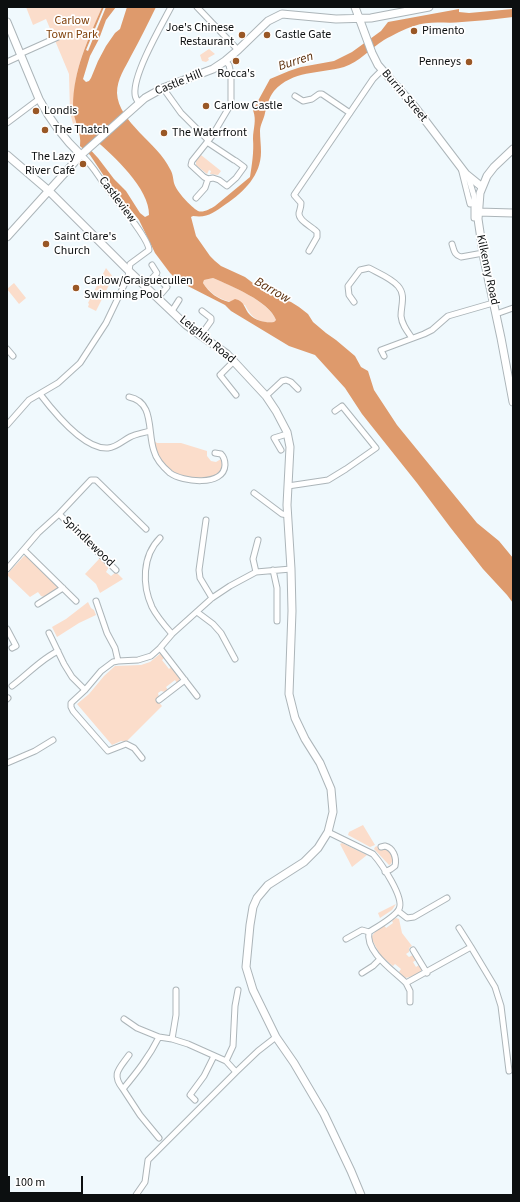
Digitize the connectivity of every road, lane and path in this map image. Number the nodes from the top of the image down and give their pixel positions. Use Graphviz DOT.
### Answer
graph roads {
  1 [pos="170,7"];
  2 [pos="197,7"];
  3 [pos="355,7"];
  4 [pos="429,7"];
  5 [pos="282,11"];
  6 [pos="360,19"];
  7 [pos="7,22"];
  8 [pos="58,37"];
  9 [pos="238,50"];
  10 [pos="20,55"];
  11 [pos="225,61"];
  12 [pos="7,62"];
  13 [pos="382,70"];
  14 [pos="163,88"];
  15 [pos="295,96"];
  16 [pos="39,99"];
  17 [pos="142,100"];
  18 [pos="350,113"];
  19 [pos="7,123"];
  20 [pos="207,141"];
  21 [pos="513,149"];
  22 [pos="83,153"];
  23 [pos="7,154"];
  24 [pos="461,167"];
  25 [pos="468,176"];
  26 [pos="208,179"];
  27 [pos="482,187"];
  28 [pos="49,191"];
  29 [pos="196,198"];
  30 [pos="470,204"];
  31 [pos="513,213"];
  32 [pos="476,215"];
  33 [pos="7,237"];
  34 [pos="452,244"];
  35 [pos="309,251"];
  36 [pos="483,253"];
  37 [pos="152,265"];
  38 [pos="129,271"];
  39 [pos="155,276"];
  40 [pos="145,286"];
  41 [pos="161,294"];
  42 [pos="179,300"];
  43 [pos="354,302"];
  44 [pos="493,303"];
  45 [pos="513,308"];
  46 [pos="172,311"];
  47 [pos="202,311"];
  48 [pos="496,314"];
  49 [pos="201,335"];
  50 [pos="412,338"];
  51 [pos="7,349"];
  52 [pos="13,356"];
  53 [pos="384,356"];
  54 [pos="234,361"];
  55 [pos="298,389"];
  56 [pos="40,394"];
  57 [pos="236,395"];
  58 [pos="266,396"];
  59 [pos="129,397"];
  60 [pos="513,402"];
  61 [pos="335,411"];
  62 [pos="7,426"];
  63 [pos="150,431"];
  64 [pos="288,434"];
  65 [pos="281,450"];
  66 [pos="215,453"];
  67 [pos="288,486"];
  68 [pos="254,493"];
  69 [pos="59,514"];
  70 [pos="288,515"];
  71 [pos="206,520"];
  72 [pos="146,529"];
  73 [pos="160,538"];
  74 [pos="258,540"];
  75 [pos="24,550"];
  76 [pos="8,567"];
  77 [pos="291,569"];
  78 [pos="116,570"];
  79 [pos="274,570"];
  80 [pos="256,572"];
  81 [pos="63,588"];
  82 [pos="212,598"];
  83 [pos="76,601"];
  84 [pos="96,601"];
  85 [pos="38,604"];
  86 [pos="197,612"];
  87 [pos="277,621"];
  88 [pos="7,629"];
  89 [pos="49,633"];
  90 [pos="172,634"];
  91 [pos="12,648"];
  92 [pos="160,648"];
  93 [pos="58,651"];
  94 [pos="235,659"];
  95 [pos="118,661"];
  96 [pos="185,680"];
  97 [pos="12,686"];
  98 [pos="85,690"];
  99 [pos="198,696"];
  100 [pos="159,700"];
  101 [pos="53,740"];
  102 [pos="142,758"];
  103 [pos="7,763"];
  104 [pos="328,832"];
  105 [pos="381,847"];
  106 [pos="385,872"];
  107 [pos="447,898"];
  108 [pos="398,911"];
  109 [pos="459,928"];
  110 [pos="369,932"];
  111 [pos="346,939"];
  112 [pos="471,947"];
  113 [pos="412,950"];
  114 [pos="380,959"];
  115 [pos="362,973"];
  116 [pos="427,973"];
  117 [pos="406,983"];
  118 [pos="176,990"];
  119 [pos="238,990"];
  120 [pos="410,1002"];
  121 [pos="124,1019"];
  122 [pos="159,1037"];
  123 [pos="276,1037"];
  124 [pos="172,1038"];
  125 [pos="129,1055"];
  126 [pos="214,1056"];
  127 [pos="226,1061"];
  128 [pos="509,1071"];
  129 [pos="236,1072"];
  130 [pos="123,1089"];
  131 [pos="195,1100"];
  132 [pos="159,1138"];
  133 [pos="136,1195"];
  134 [pos="361,1195"];
  1 -- 17 [label="street"];
  2 -- 9 [label="street"];
  3 -- 6 [label="street, Burrin Street"];
  4 -- 6 [label="street"];
  5 -- 6 [label="street"];
  5 -- 9 [label="street, Castle Hill"];
  6 -- 13 [label="street, Burrin Street"];
  7 -- 10 [label="street"];
  8 -- 10 [label="street"];
  9 -- 11 [label="street, Castle Hill"];
  10 -- 12 [label="street"];
  10 -- 16 [label="street"];
  11 -- 14 [label="street, Castle Hill"];
  11 -- 20 [label="street"];
  13 -- 18 [label="street"];
  13 -- 24 [label="street, Burrin Street"];
  14 -- 17 [label="street, Castle Hill"];
  14 -- 20 [label="street"];
  15 -- 18 [label="street"];
  16 -- 19 [label="street"];
  16 -- 22 [label="street"];
  17 -- 22 [label="street, Castle Hill"];
  18 -- 35 [label="street"];
  20 -- 26 [label="street"];
  20 -- 26 [label="street"];
  21 -- 27 [label="street, Kilkenny Road"];
  22 -- 28 [label="street, Castle Hill"];
  22 -- 38 [label="street, Castleview"];
  23 -- 28 [label="street, Leighlin Road"];
  24 -- 25 [label="street, Burrin Street"];
  24 -- 30 [label="street"];
  25 -- 27 [label="street, Burrin Street"];
  25 -- 32 [label="street, Burrin Street"];
  26 -- 29 [label="street"];
  27 -- 32 [label="street, Kilkenny Road"];
  28 -- 33 [label="street, Castle Hill"];
  28 -- 38 [label="street, Leighlin Road"];
  31 -- 32 [label="street"];
  32 -- 36 [label="street, Kilkenny Road"];
  34 -- 36 [label="street"];
  36 -- 44 [label="street, Kilkenny Road"];
  37 -- 39 [label="street"];
  38 -- 40 [label="street, Leighlin Road"];
  38 -- 56 [label="street"];
  39 -- 40 [label="street"];
  39 -- 41 [label="street"];
  40 -- 46 [label="street, Leighlin Road"];
  42 -- 46 [label="street"];
  43 -- 50 [label="street"];
  44 -- 48 [label="street, Kilkenny Road"];
  44 -- 50 [label="street"];
  45 -- 48 [label="street"];
  46 -- 49 [label="street, Leighlin Road"];
  47 -- 49 [label="street"];
  48 -- 60 [label="street, Kilkenny Road"];
  49 -- 54 [label="street, Leighlin Road"];
  50 -- 53 [label="street"];
  51 -- 52 [label="street"];
  54 -- 57 [label="street"];
  54 -- 58 [label="street, Leighlin Road"];
  55 -- 58 [label="street"];
  56 -- 62 [label="street"];
  56 -- 63 [label="street"];
  58 -- 64 [label="street, Leighlin Road"];
  59 -- 63 [label="street"];
  61 -- 67 [label="street"];
  63 -- 66 [label="street"];
  64 -- 65 [label="street"];
  64 -- 67 [label="street, Leighlin Road"];
  67 -- 70 [label="street, Leighlin Road"];
  68 -- 70 [label="street"];
  69 -- 72 [label="street, Spindlewood"];
  69 -- 75 [label="street, Spindlewood"];
  69 -- 78 [label="street, Spindlewood"];
  70 -- 77 [label="street, Leighlin Road"];
  71 -- 82 [label="street"];
  73 -- 90 [label="street"];
  74 -- 80 [label="street"];
  75 -- 76 [label="street, Spindlewood"];
  75 -- 81 [label="street"];
  77 -- 79 [label="street"];
  77 -- 104 [label="street, Leighlin Road"];
  79 -- 80 [label="street"];
  79 -- 87 [label="street"];
  80 -- 82 [label="street"];
  81 -- 83 [label="street"];
  81 -- 85 [label="street"];
  82 -- 86 [label="street"];
  84 -- 95 [label="street"];
  86 -- 90 [label="street"];
  86 -- 94 [label="street"];
  88 -- 91 [label="street"];
  89 -- 93 [label="street"];
  90 -- 92 [label="street"];
  92 -- 95 [label="street"];
  92 -- 96 [label="street"];
  93 -- 97 [label="street"];
  93 -- 98 [label="street"];
  95 -- 98 [label="street"];
  96 -- 99 [label="street"];
  96 -- 100 [label="street"];
  98 -- 102 [label="street"];
  101 -- 103 [label="street"];
  104 -- 106 [label="street"];
  104 -- 123 [label="street, Leighlin Road"];
  105 -- 106 [label="street"];
  106 -- 108 [label="street"];
  107 -- 108 [label="street"];
  108 -- 110 [label="street"];
  109 -- 112 [label="street"];
  110 -- 111 [label="street"];
  110 -- 114 [label="street"];
  112 -- 116 [label="street"];
  112 -- 128 [label="street"];
  113 -- 116 [label="street"];
  114 -- 115 [label="street"];
  114 -- 117 [label="street"];
  116 -- 117 [label="street"];
  117 -- 120 [label="street"];
  118 -- 124 [label="street"];
  119 -- 127 [label="street"];
  121 -- 122 [label="street"];
  122 -- 124 [label="street"];
  122 -- 130 [label="street"];
  123 -- 129 [label="street"];
  123 -- 134 [label="street, Leighlin Road"];
  124 -- 126 [label="street"];
  125 -- 130 [label="street"];
  126 -- 127 [label="street"];
  126 -- 131 [label="street"];
  127 -- 129 [label="street"];
  129 -- 133 [label="street"];
  130 -- 132 [label="street"];
}
